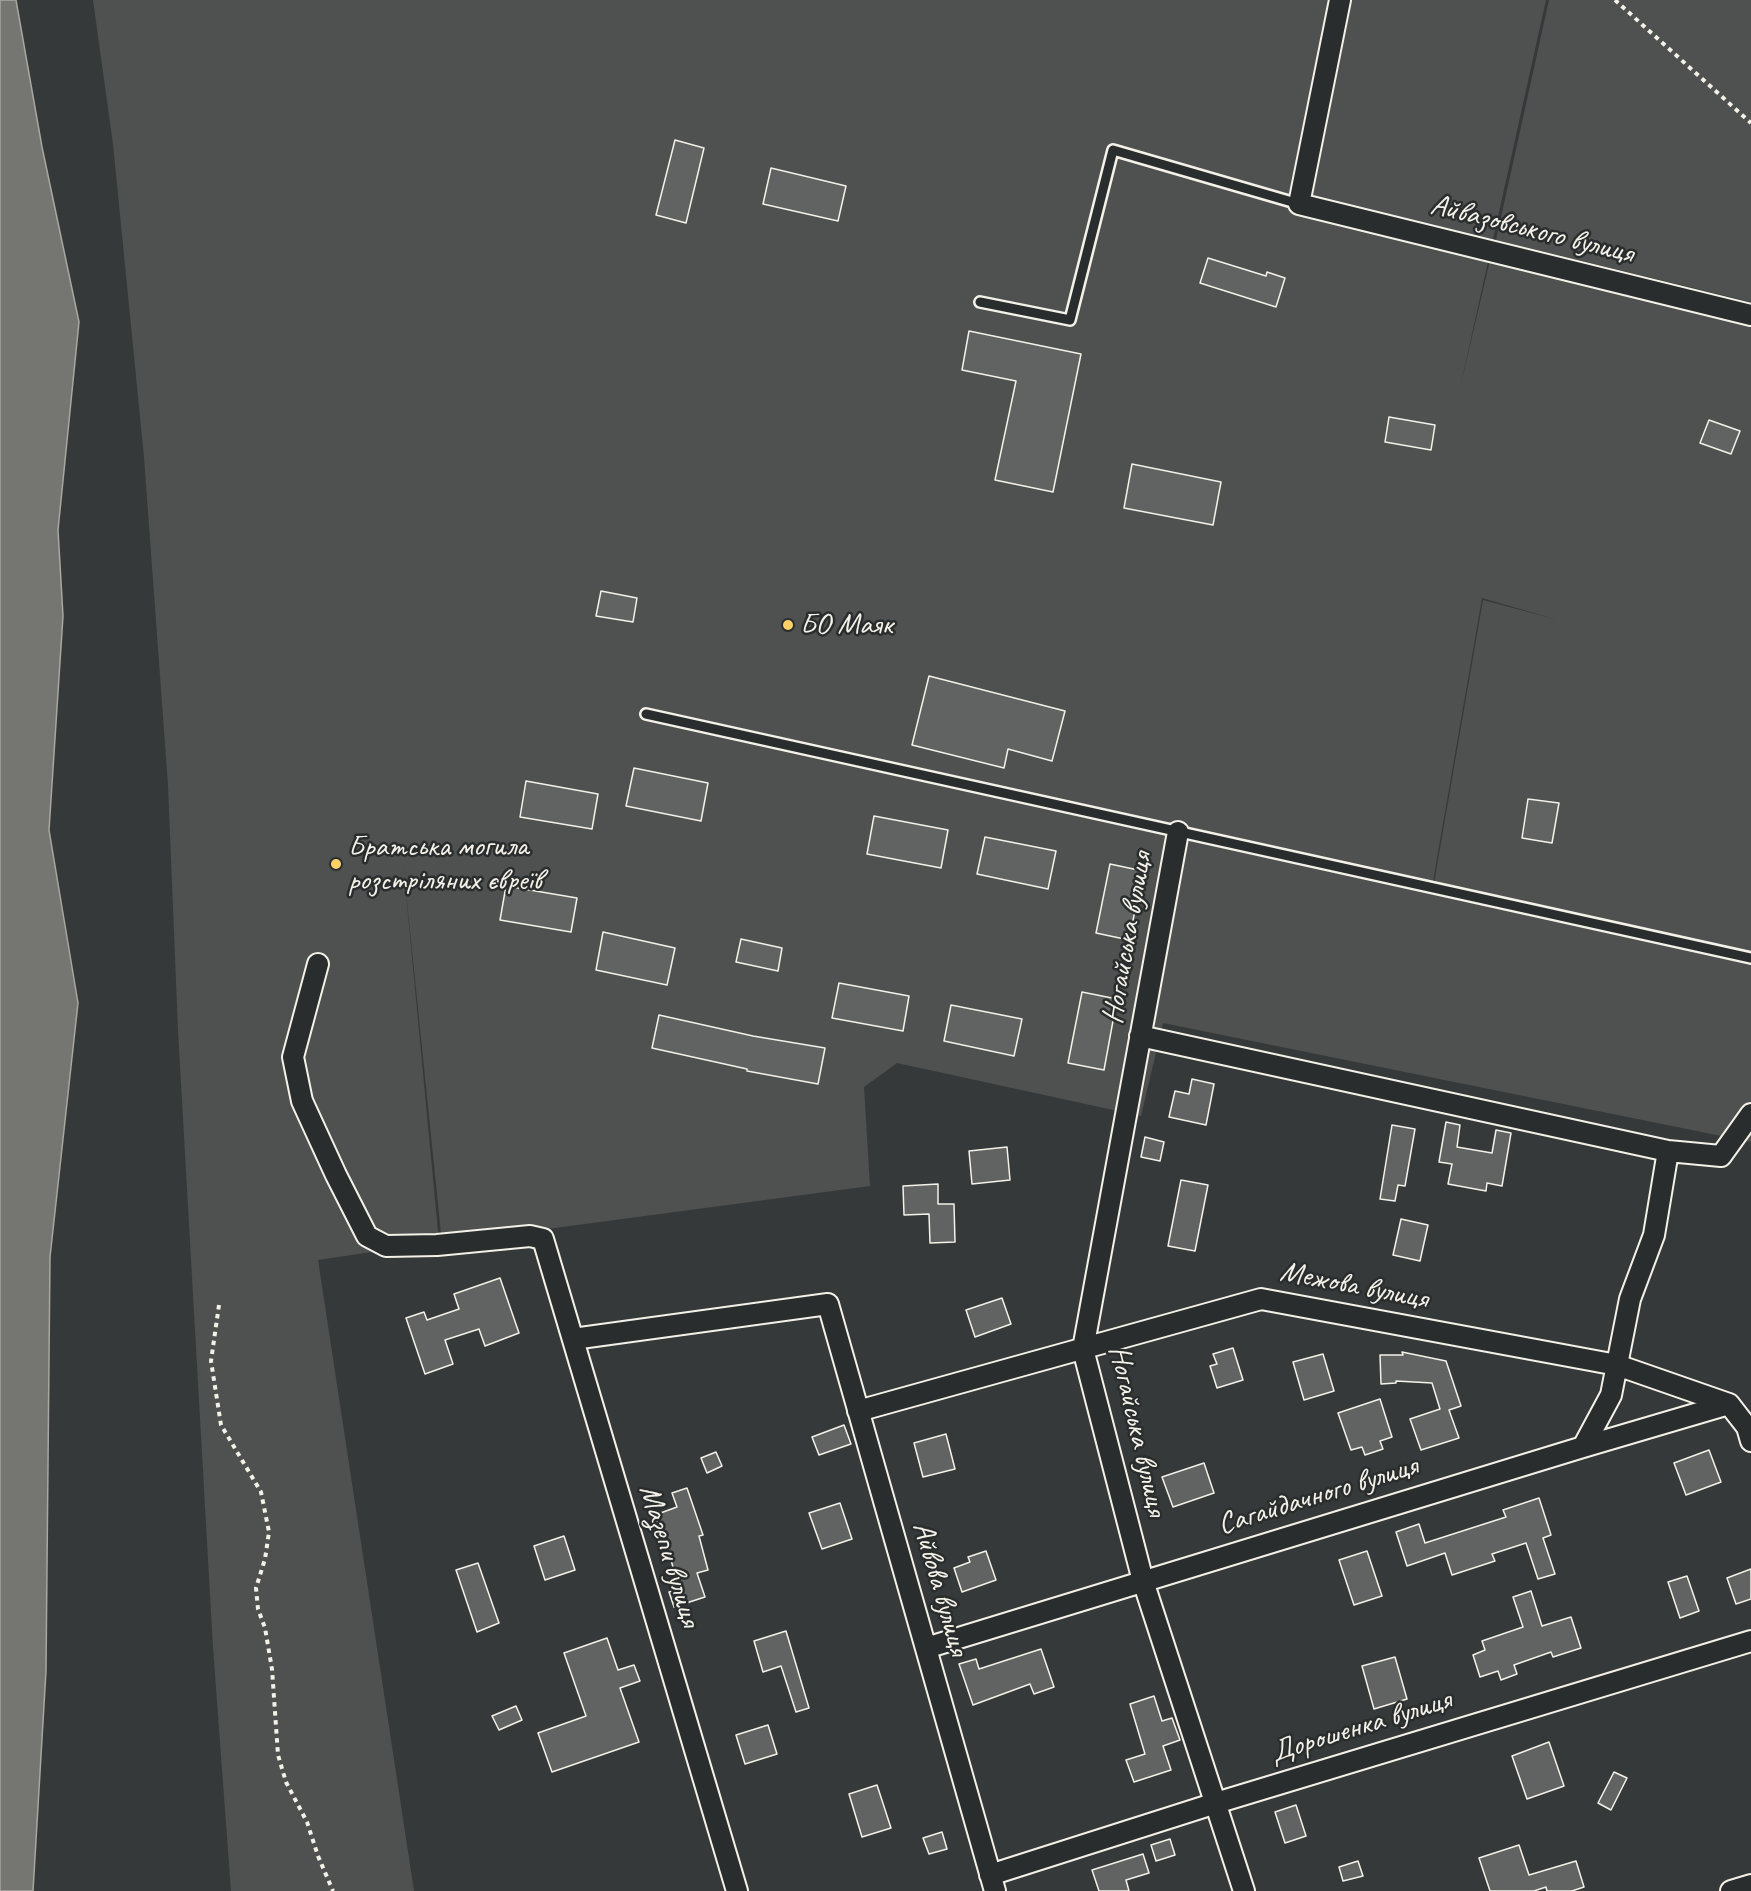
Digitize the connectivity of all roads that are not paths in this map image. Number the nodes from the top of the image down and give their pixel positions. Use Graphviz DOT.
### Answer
graph roads {
  1 [pos="1340,0"];
  2 [pos="1299,204"];
  3 [pos="980,302"];
  4 [pos="1751,315"];
  5 [pos="646,714"];
  6 [pos="1178,832"];
  7 [pos="1751,958"];
  8 [pos="318,964"];
  9 [pos="1140,1036"];
  10 [pos="1751,1113"];
  11 [pos="1668,1151"];
  12 [pos="573,1339"];
  13 [pos="1083,1349"];
  14 [pos="1617,1365"];
  15 [pos="1729,1404"];
  16 [pos="858,1411"];
  17 [pos="1750,1426"];
  18 [pos="1583,1447"];
  19 [pos="1143,1581"];
  20 [pos="1751,1641"];
  21 [pos="926,1648"];
  22 [pos="1216,1803"];
  23 [pos="992,1883"];
  24 [pos="1751,1885"];
  25 [pos="737,1891"];
  26 [pos="1244,1891"];
  27 [pos="1731,1891"];
  1 -- 2 [label="street"];
  2 -- 3 [label="lane"];
  2 -- 4 [label="street, Айвазовського вулиця"];
  5 -- 6 [label="lane"];
  6 -- 7 [label="lane"];
  6 -- 9 [label="street, Ногайська вулиця"];
  8 -- 12 [label="street, Мазепи вулиця"];
  9 -- 11 [label="street"];
  9 -- 13 [label="street, Ногайська вулиця"];
  10 -- 11 [label="street"];
  11 -- 14 [label="street"];
  12 -- 16 [label="street, Айвова вулиця"];
  12 -- 25 [label="street, Мазепи вулиця"];
  13 -- 14 [label="street, Межова вулиця"];
  13 -- 16 [label="street, Межова вулиця"];
  13 -- 19 [label="street, Ногайська вулиця"];
  14 -- 15 [label="street, Межова вулиця"];
  14 -- 18 [label="street"];
  15 -- 17 [label="street"];
  15 -- 18 [label="street, Сагайдачного вулиця"];
  16 -- 21 [label="street, Айвова вулиця"];
  18 -- 19 [label="street, Сагайдачного вулиця"];
  19 -- 21 [label="street, Сагайдачного вулиця"];
  19 -- 22 [label="street, Ногайська вулиця"];
  20 -- 22 [label="street, Дорошенка вулиця"];
  21 -- 23 [label="street, Айвова вулиця"];
  22 -- 23 [label="street, Дорошенка вулиця"];
  22 -- 26 [label="street, Ногайська вулиця"];
  24 -- 27 [label="street"];
}
